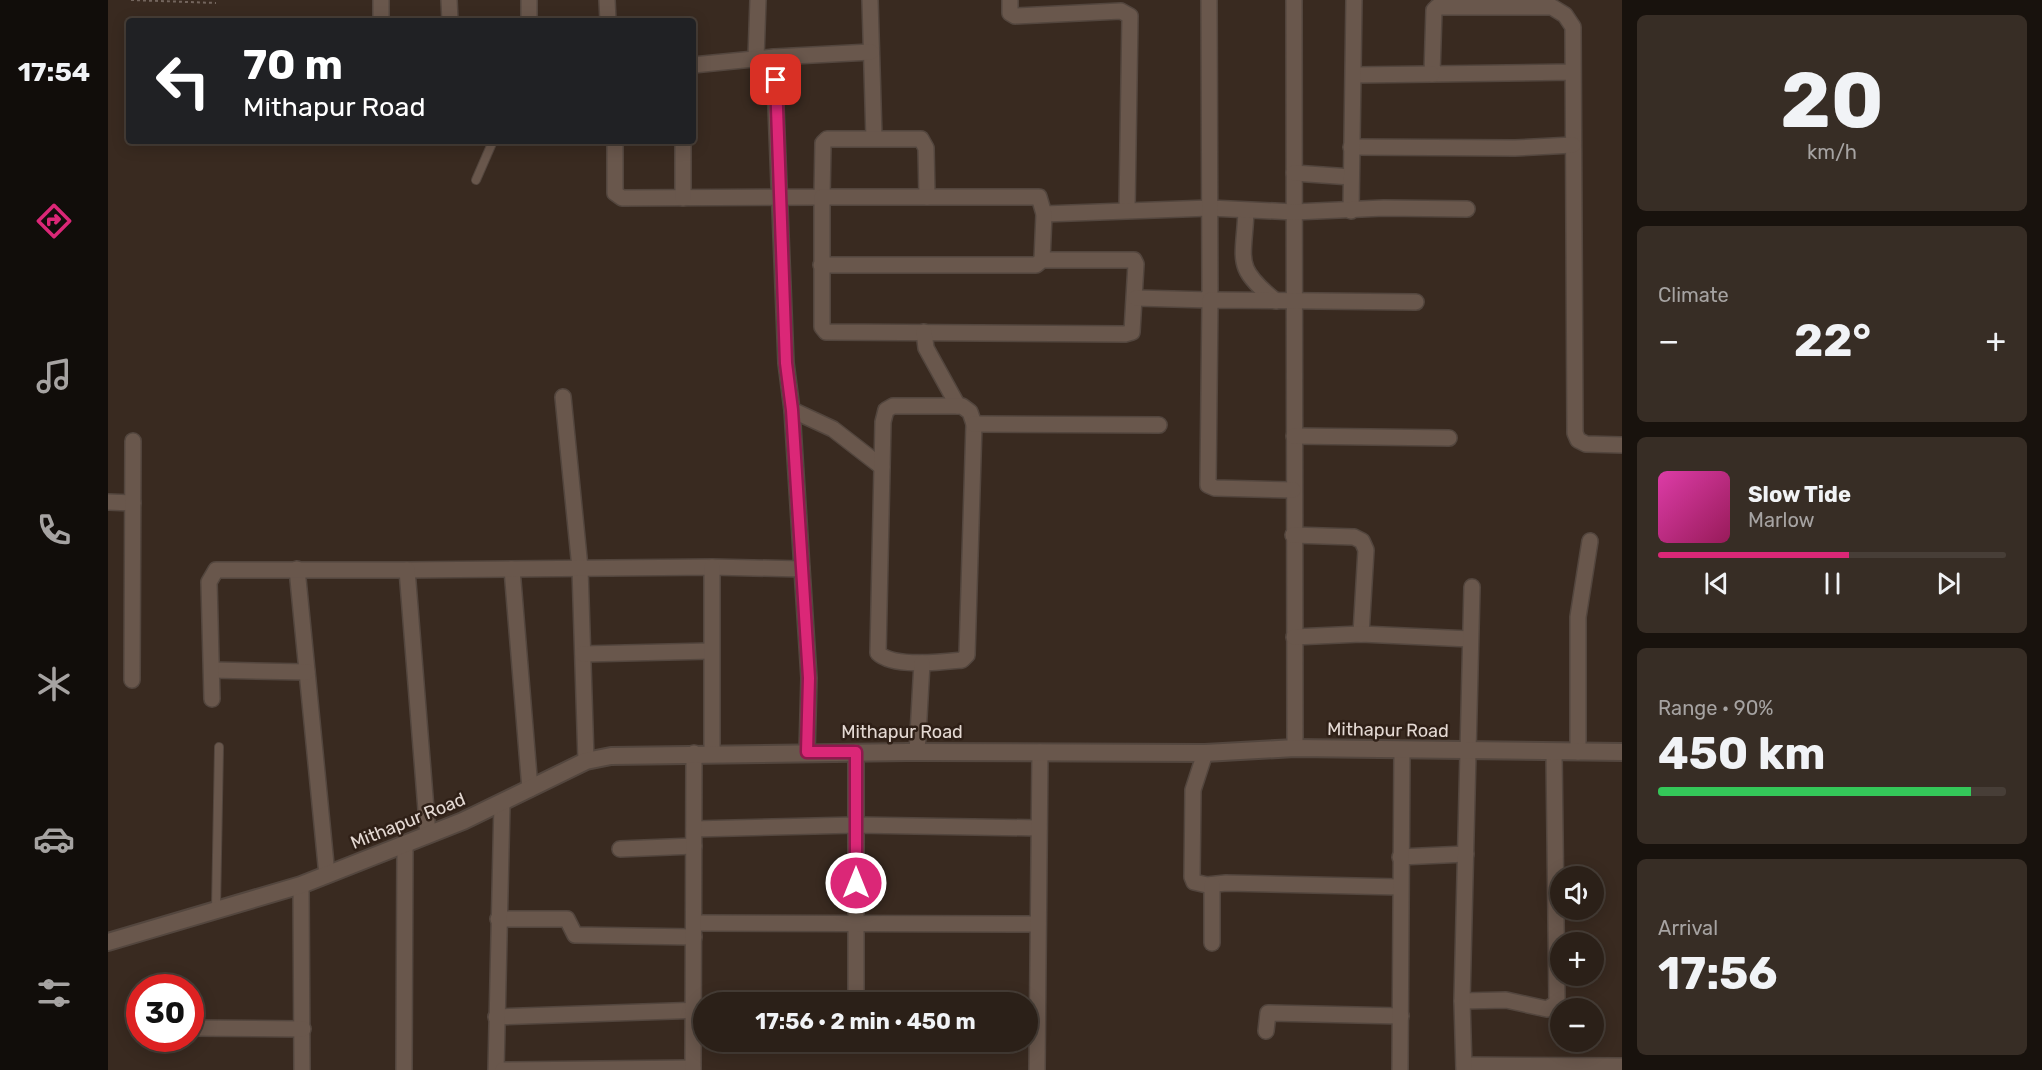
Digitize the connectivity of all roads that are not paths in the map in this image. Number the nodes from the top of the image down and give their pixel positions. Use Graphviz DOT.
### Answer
graph roads {
  1 [pos="381,0"];
  2 [pos="449,0"];
  3 [pos="529,0"];
  4 [pos="608,0"];
  5 [pos="758,0"];
  6 [pos="870,0"];
  7 [pos="1010,0"];
  8 [pos="1209,0"];
  9 [pos="1294,0"];
  10 [pos="1354,0"];
  11 [pos="381,18"];
  12 [pos="450,18"];
  13 [pos="530,18"];
  14 [pos="608,18"];
  15 [pos="871,52"];
  16 [pos="774,57"];
  17 [pos="756,58"];
  18 [pos="696,64"];
  19 [pos="1573,72"];
  20 [pos="1432,74"];
  21 [pos="1354,75"];
  22 [pos="874,138"];
  23 [pos="492,144"];
  24 [pos="615,144"];
  25 [pos="683,144"];
  26 [pos="1573,146"];
  27 [pos="1351,147"];
  28 [pos="1294,173"];
  29 [pos="1351,177"];
  30 [pos="476,180"];
  31 [pos="822,197"];
  32 [pos="927,197"];
  33 [pos="683,198"];
  34 [pos="781,198"];
  35 [pos="1209,208"];
  36 [pos="1127,209"];
  37 [pos="1467,209"];
  38 [pos="1246,211"];
  39 [pos="1352,211"];
  40 [pos="1294,212"];
  41 [pos="1044,214"];
  42 [pos="1042,260"];
  43 [pos="821,265"];
  44 [pos="1136,298"];
  45 [pos="1209,300"];
  46 [pos="1276,300"];
  47 [pos="1294,302"];
  48 [pos="1416,302"];
  49 [pos="924,332"];
  50 [pos="563,397"];
  51 [pos="958,406"];
  52 [pos="792,410"];
  53 [pos="974,424"];
  54 [pos="1159,425"];
  55 [pos="1294,436"];
  56 [pos="1449,438"];
  57 [pos="133,441"];
  58 [pos="1622,445"];
  59 [pos="882,467"];
  60 [pos="1293,490"];
  61 [pos="108,502"];
  62 [pos="133,503"];
  63 [pos="1293,535"];
  64 [pos="1590,541"];
  65 [pos="712,567"];
  66 [pos="580,568"];
  67 [pos="297,569"];
  68 [pos="512,569"];
  69 [pos="802,569"];
  70 [pos="407,570"];
  71 [pos="1472,587"];
  72 [pos="1361,634"];
  73 [pos="1294,637"];
  74 [pos="1470,639"];
  75 [pos="711,651"];
  76 [pos="583,654"];
  77 [pos="922,663"];
  78 [pos="212,670"];
  79 [pos="307,672"];
  80 [pos="132,680"];
  81 [pos="212,699"];
  82 [pos="219,747"];
  83 [pos="1295,748"];
  84 [pos="1402,750"];
  85 [pos="1468,751"];
  86 [pos="807,752"];
  87 [pos="856,752"];
  88 [pos="917,752"];
  89 [pos="1040,752"];
  90 [pos="1554,752"];
  91 [pos="1578,752"];
  92 [pos="1622,752"];
  93 [pos="694,753"];
  94 [pos="712,753"];
  95 [pos="1205,753"];
  96 [pos="586,761"];
  97 [pos="530,789"];
  98 [pos="502,802"];
  99 [pos="856,825"];
  100 [pos="1039,828"];
  101 [pos="694,829"];
  102 [pos="428,835"];
  103 [pos="405,844"];
  104 [pos="694,846"];
  105 [pos="620,849"];
  106 [pos="1466,855"];
  107 [pos="1400,857"];
  108 [pos="327,875"];
  109 [pos="302,885"];
  110 [pos="1212,885"];
  111 [pos="1400,887"];
  112 [pos="216,909"];
  113 [pos="498,919"];
  114 [pos="856,922"];
  115 [pos="1038,924"];
  116 [pos="694,930"];
  117 [pos="108,942"];
  118 [pos="1212,943"];
  119 [pos="697,992"];
  120 [pos="856,992"];
  121 [pos="1033,992"];
  122 [pos="1462,1001"];
  123 [pos="693,1010"];
  124 [pos="1401,1016"];
  125 [pos="496,1017"];
  126 [pos="204,1028"];
  127 [pos="303,1029"];
  128 [pos="1266,1031"];
  129 [pos="694,1052"];
  130 [pos="1036,1052"];
  131 [pos="1622,1066"];
  132 [pos="1464,1068"];
  133 [pos="693,1069"];
  134 [pos="302,1070"];
  135 [pos="404,1070"];
  136 [pos="496,1070"];
  137 [pos="504,1070"];
  138 [pos="1037,1070"];
  139 [pos="1400,1070"];
  1 -- 11 [label="street"];
  2 -- 12 [label="street"];
  3 -- 13 [label="street"];
  4 -- 14 [label="street"];
  5 -- 17 [label="street"];
  6 -- 15 [label="street"];
  7 -- 36 [label="street"];
  8 -- 35 [label="street"];
  9 -- 28 [label="street"];
  10 -- 21 [label="street"];
  15 -- 16 [label="street"];
  15 -- 22 [label="street"];
  16 -- 17 [label="street"];
  16 -- 34 [label="street"];
  17 -- 18 [label="street"];
  19 -- 20 [label="street"];
  19 -- 20 [label="street"];
  19 -- 26 [label="street"];
  20 -- 21 [label="street"];
  21 -- 27 [label="street"];
  22 -- 31 [label="street"];
  22 -- 32 [label="street"];
  23 -- 30 [label="lane"];
  24 -- 33 [label="street"];
  25 -- 33 [label="street"];
  26 -- 27 [label="street"];
  26 -- 58 [label="street"];
  27 -- 29 [label="street"];
  28 -- 29 [label="street"];
  28 -- 40 [label="street"];
  29 -- 39 [label="street"];
  31 -- 32 [label="street"];
  31 -- 34 [label="street"];
  31 -- 43 [label="street"];
  32 -- 41 [label="street"];
  33 -- 34 [label="street"];
  34 -- 52 [label="street"];
  35 -- 36 [label="street"];
  35 -- 38 [label="street"];
  35 -- 45 [label="street"];
  36 -- 41 [label="street"];
  37 -- 39 [label="street"];
  38 -- 40 [label="street"];
  38 -- 46 [label="street"];
  39 -- 40 [label="street"];
  40 -- 47 [label="street"];
  41 -- 42 [label="street"];
  42 -- 43 [label="street"];
  42 -- 44 [label="street"];
  43 -- 49 [label="street"];
  44 -- 45 [label="street"];
  44 -- 49 [label="street"];
  45 -- 46 [label="street"];
  45 -- 60 [label="street"];
  46 -- 47 [label="street"];
  47 -- 48 [label="street"];
  47 -- 55 [label="street"];
  49 -- 51 [label="street"];
  50 -- 66 [label="street"];
  51 -- 53 [label="street"];
  51 -- 59 [label="street"];
  52 -- 59 [label="street"];
  52 -- 69 [label="street"];
  53 -- 54 [label="street"];
  53 -- 77 [label="street"];
  55 -- 56 [label="street"];
  55 -- 60 [label="street"];
  57 -- 62 [label="street"];
  59 -- 77 [label="street"];
  60 -- 63 [label="street"];
  61 -- 62 [label="street"];
  62 -- 80 [label="street"];
  63 -- 72 [label="street"];
  63 -- 73 [label="street"];
  64 -- 91 [label="street"];
  65 -- 66 [label="street"];
  65 -- 69 [label="street"];
  65 -- 75 [label="street"];
  66 -- 68 [label="street"];
  66 -- 76 [label="street"];
  67 -- 70 [label="street"];
  67 -- 78 [label="street"];
  67 -- 79 [label="street"];
  68 -- 70 [label="street"];
  68 -- 97 [label="street"];
  69 -- 86 [label="street"];
  70 -- 102 [label="street"];
  71 -- 74 [label="street"];
  72 -- 73 [label="street"];
  72 -- 74 [label="street"];
  73 -- 83 [label="street"];
  74 -- 85 [label="street"];
  75 -- 76 [label="street"];
  75 -- 94 [label="street"];
  76 -- 96 [label="street"];
  77 -- 88 [label="street"];
  78 -- 79 [label="street"];
  78 -- 81 [label="street"];
  79 -- 108 [label="street"];
  82 -- 112 [label="lane"];
  83 -- 84 [label="street, Mithapur Road"];
  83 -- 95 [label="street, Mithapur Road"];
  84 -- 85 [label="street, Mithapur Road"];
  84 -- 107 [label="street"];
  85 -- 90 [label="street, Mithapur Road"];
  85 -- 106 [label="street"];
  86 -- 87 [label="street, Mithapur Road"];
  86 -- 94 [label="street, Mithapur Road"];
  87 -- 88 [label="street, Mithapur Road"];
  87 -- 99 [label="street"];
  88 -- 89 [label="street, Mithapur Road"];
  89 -- 95 [label="street, Mithapur Road"];
  89 -- 100 [label="street"];
  90 -- 91 [label="street, Mithapur Road"];
  90 -- 122 [label="street"];
  91 -- 92 [label="street, Mithapur Road"];
  93 -- 94 [label="street, Mithapur Road"];
  93 -- 96 [label="street, Mithapur Road"];
  93 -- 101 [label="street"];
  95 -- 110 [label="street"];
  96 -- 97 [label="street, Mithapur Road"];
  97 -- 98 [label="street, Mithapur Road"];
  98 -- 102 [label="street, Mithapur Road"];
  98 -- 113 [label="street"];
  99 -- 100 [label="street"];
  99 -- 101 [label="street"];
  99 -- 114 [label="street"];
  100 -- 115 [label="street"];
  101 -- 104 [label="street"];
  102 -- 103 [label="street, Mithapur Road"];
  103 -- 108 [label="street, Mithapur Road"];
  103 -- 135 [label="street"];
  104 -- 105 [label="street"];
  104 -- 116 [label="street"];
  106 -- 107 [label="street"];
  106 -- 122 [label="street"];
  107 -- 111 [label="street"];
  108 -- 109 [label="street, Mithapur Road"];
  109 -- 112 [label="street, Mithapur Road"];
  109 -- 127 [label="street"];
  110 -- 111 [label="street"];
  110 -- 118 [label="street"];
  111 -- 124 [label="street"];
  112 -- 117 [label="street, Mithapur Road"];
  113 -- 116 [label="street"];
  113 -- 125 [label="street"];
  114 -- 115 [label="street"];
  114 -- 116 [label="street"];
  114 -- 120 [label="street"];
  115 -- 121 [label="street"];
  116 -- 119 [label="street"];
  122 -- 132 [label="street"];
  123 -- 125 [label="street"];
  124 -- 128 [label="street"];
  124 -- 139 [label="street"];
  125 -- 136 [label="street"];
  126 -- 127 [label="street"];
  127 -- 134 [label="street"];
  129 -- 133 [label="street"];
  130 -- 138 [label="street"];
  131 -- 132 [label="street"];
  133 -- 137 [label="street"];
}
